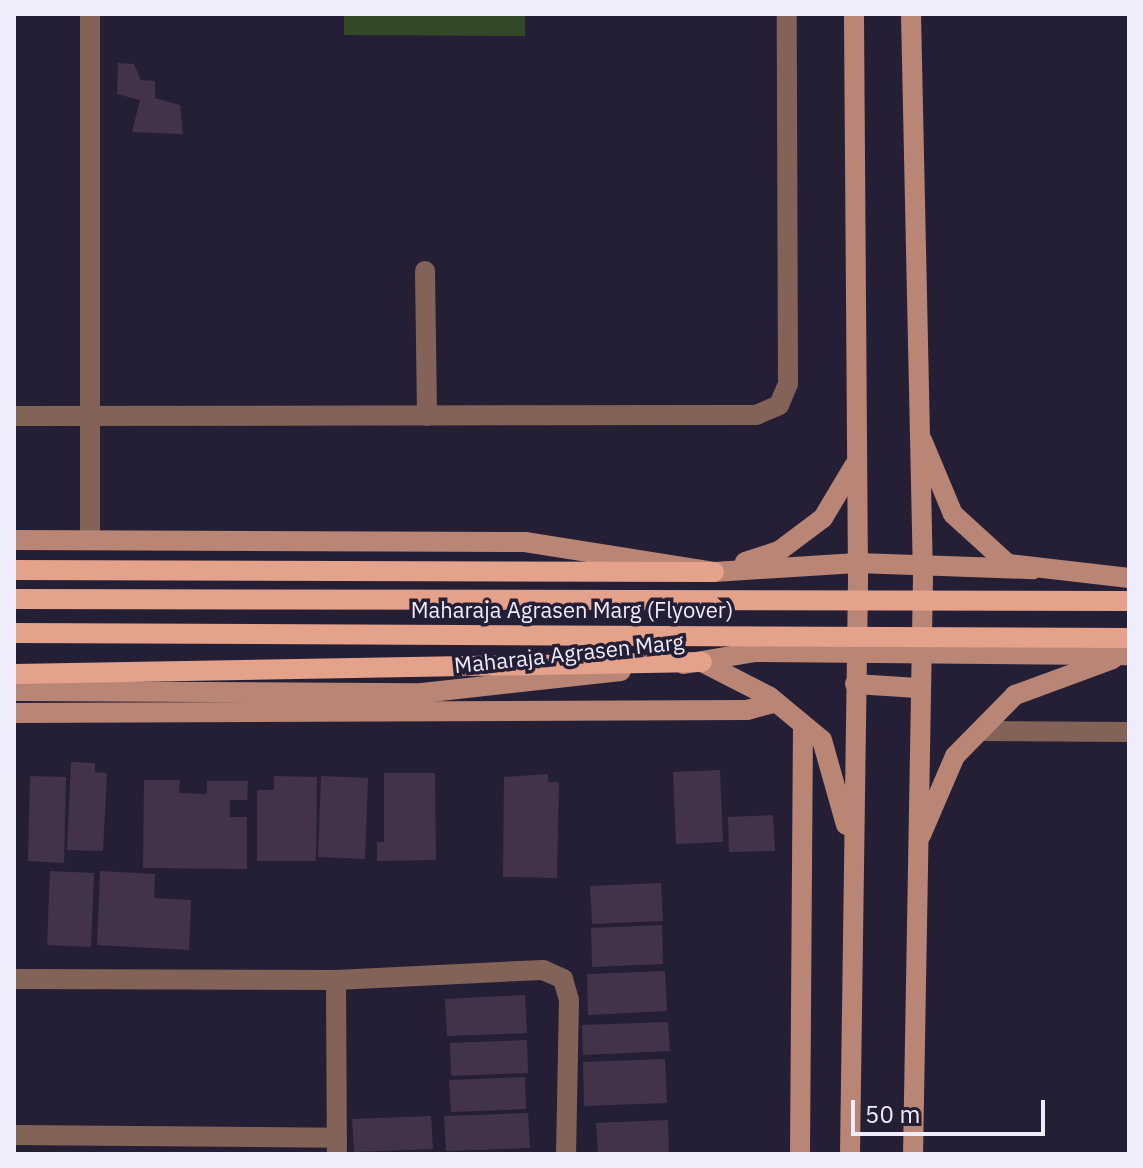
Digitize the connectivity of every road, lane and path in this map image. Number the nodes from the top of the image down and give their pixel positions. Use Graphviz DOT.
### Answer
graph roads {
  1 [pos="90,14"];
  2 [pos="787,14"];
  3 [pos="854,14"];
  4 [pos="911,14"];
  5 [pos="425,271"];
  6 [pos="14,416"];
  7 [pos="91,416"];
  8 [pos="427,416"];
  9 [pos="916,425"];
  10 [pos="855,465"];
  11 [pos="14,540"];
  12 [pos="90,540"];
  13 [pos="857,563"];
  14 [pos="923,569"];
  15 [pos="1033,569"];
  16 [pos="14,570"];
  17 [pos="714,572"];
  18 [pos="1129,578"];
  19 [pos="14,599"];
  20 [pos="1129,601"];
  21 [pos="14,633"];
  22 [pos="1127,649"];
  23 [pos="856,653"];
  24 [pos="918,653"];
  25 [pos="702,662"];
  26 [pos="14,674"];
  27 [pos="855,684"];
  28 [pos="918,688"];
  29 [pos="14,691"];
  30 [pos="776,702"];
  31 [pos="14,713"];
  32 [pos="803,725"];
  33 [pos="980,731"];
  34 [pos="1129,732"];
  35 [pos="917,845"];
  36 [pos="853,848"];
  37 [pos="14,979"];
  38 [pos="336,980"];
  39 [pos="14,1135"];
  40 [pos="72,1145"];
  41 [pos="337,1146"];
  42 [pos="566,1154"];
  43 [pos="800,1154"];
  44 [pos="850,1154"];
  45 [pos="913,1154"];
  1 -- 7 [label="street"];
  2 -- 8 [label="street"];
  3 -- 10 [label="main road"];
  4 -- 9 [label="main road"];
  5 -- 8 [label="street"];
  6 -- 7 [label="street"];
  7 -- 8 [label="street"];
  7 -- 12 [label="street"];
  9 -- 14 [label="main road"];
  9 -- 15 [label="main road"];
  10 -- 13 [label="main road"];
  10 -- 17 [label="main road"];
  11 -- 12 [label="main road"];
  12 -- 17 [label="main road"];
  13 -- 14 [label="main road"];
  13 -- 17 [label="main road"];
  13 -- 23 [label="main road"];
  14 -- 15 [label="main road"];
  14 -- 24 [label="main road"];
  15 -- 18 [label="main road"];
  16 -- 17 [label="main road"];
  19 -- 20 [label="main road, Maharaja Agrasen Marg (Flyover)"];
  21 -- 22 [label="main road, Maharaja Agrasen Marg (Flyover)"];
  22 -- 24 [label="main road, Maharaja Agrasen Marg"];
  22 -- 33 [label="main road"];
  23 -- 24 [label="main road, Maharaja Agrasen Marg"];
  23 -- 25 [label="main road, Maharaja Agrasen Marg"];
  23 -- 27 [label="main road"];
  24 -- 28 [label="main road"];
  25 -- 26 [label="main road"];
  25 -- 29 [label="main road, Maharaja Agrasen Marg"];
  25 -- 30 [label="main road"];
  27 -- 28 [label="main road"];
  27 -- 36 [label="main road"];
  28 -- 35 [label="main road"];
  30 -- 31 [label="main road"];
  30 -- 32 [label="main road"];
  32 -- 36 [label="main road"];
  32 -- 43 [label="main road"];
  33 -- 34 [label="street"];
  33 -- 35 [label="main road"];
  35 -- 45 [label="main road"];
  36 -- 44 [label="main road"];
  37 -- 38 [label="street"];
  38 -- 41 [label="street"];
  38 -- 42 [label="street"];
  39 -- 40 [label="street"];
  40 -- 41 [label="street"];
}
